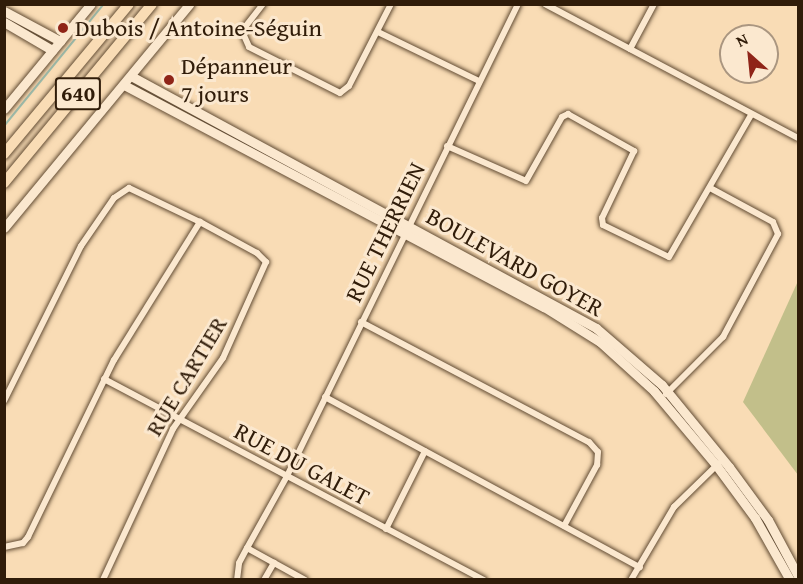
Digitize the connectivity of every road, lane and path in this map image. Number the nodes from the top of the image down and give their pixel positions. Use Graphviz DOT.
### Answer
graph roads {
  1 [pos="91,4"];
  2 [pos="129,4"];
  3 [pos="152,4"];
  4 [pos="189,4"];
  5 [pos="263,4"];
  6 [pos="391,4"];
  7 [pos="518,4"];
  8 [pos="545,4"];
  9 [pos="654,4"];
  10 [pos="4,11"];
  11 [pos="4,22"];
  12 [pos="378,32"];
  13 [pos="60,41"];
  14 [pos="52,50"];
  15 [pos="630,50"];
  16 [pos="131,76"];
  17 [pos="480,81"];
  18 [pos="124,85"];
  19 [pos="4,108"];
  20 [pos="751,114"];
  21 [pos="798,138"];
  22 [pos="447,146"];
  23 [pos="4,154"];
  24 [pos="4,183"];
  25 [pos="710,188"];
  26 [pos="200,222"];
  27 [pos="4,228"];
  28 [pos="406,229"];
  29 [pos="361,322"];
  30 [pos="104,379"];
  31 [pos="665,395"];
  32 [pos="325,397"];
  33 [pos="4,401"];
  34 [pos="179,418"];
  35 [pos="425,451"];
  36 [pos="720,462"];
  37 [pos="286,476"];
  38 [pos="564,526"];
  39 [pos="386,529"];
  40 [pos="4,547"];
  41 [pos="247,548"];
  42 [pos="274,563"];
  43 [pos="640,567"];
  44 [pos="798,576"];
  45 [pos="103,579"];
  46 [pos="237,579"];
  47 [pos="264,579"];
  48 [pos="305,579"];
  49 [pos="484,579"];
  50 [pos="631,579"];
  51 [pos="790,579"];
  1 -- 13 [label="street"];
  2 -- 23 [label="highway, 640"];
  3 -- 24 [label="highway, 640"];
  4 -- 16 [label="street"];
  5 -- 12 [label="street"];
  6 -- 12 [label="street"];
  7 -- 17 [label="street, RUE THERRIEN"];
  8 -- 15 [label="street"];
  9 -- 15 [label="street"];
  10 -- 13 [label="street"];
  11 -- 14 [label="street"];
  12 -- 17 [label="street"];
  13 -- 14 [label="street"];
  14 -- 19 [label="street"];
  15 -- 20 [label="street"];
  16 -- 18 [label="street"];
  16 -- 28 [label="street, BOULEVARD GOYER"];
  17 -- 22 [label="street, RUE THERRIEN"];
  18 -- 27 [label="street"];
  18 -- 28 [label="street, BOULEVARD GOYER"];
  20 -- 21 [label="street"];
  20 -- 25 [label="street"];
  22 -- 25 [label="street"];
  22 -- 28 [label="street, RUE THERRIEN"];
  25 -- 31 [label="street"];
  26 -- 30 [label="street"];
  26 -- 33 [label="street"];
  26 -- 34 [label="street, RUE CARTIER"];
  28 -- 29 [label="street, RUE THERRIEN"];
  28 -- 31 [label="street, BOULEVARD GOYER"];
  29 -- 32 [label="street, RUE THERRIEN"];
  29 -- 38 [label="street"];
  30 -- 34 [label="street, RUE DU GALET"];
  30 -- 40 [label="street"];
  31 -- 36 [label="street, BOULEVARD GOYER"];
  32 -- 35 [label="street"];
  32 -- 37 [label="street, RUE THERRIEN"];
  34 -- 37 [label="street, RUE DU GALET"];
  34 -- 45 [label="street, RUE CARTIER"];
  35 -- 38 [label="street"];
  35 -- 39 [label="street"];
  36 -- 43 [label="street"];
  36 -- 44 [label="street, BOULEVARD GOYER"];
  36 -- 51 [label="street, BOULEVARD GOYER"];
  37 -- 39 [label="street, RUE DU GALET"];
  37 -- 41 [label="street, RUE THERRIEN"];
  38 -- 43 [label="street"];
  39 -- 49 [label="street, RUE DU GALET"];
  41 -- 42 [label="street"];
  41 -- 46 [label="street, RUE THERRIEN"];
  42 -- 47 [label="street"];
  42 -- 48 [label="street"];
  43 -- 50 [label="street"];
}
